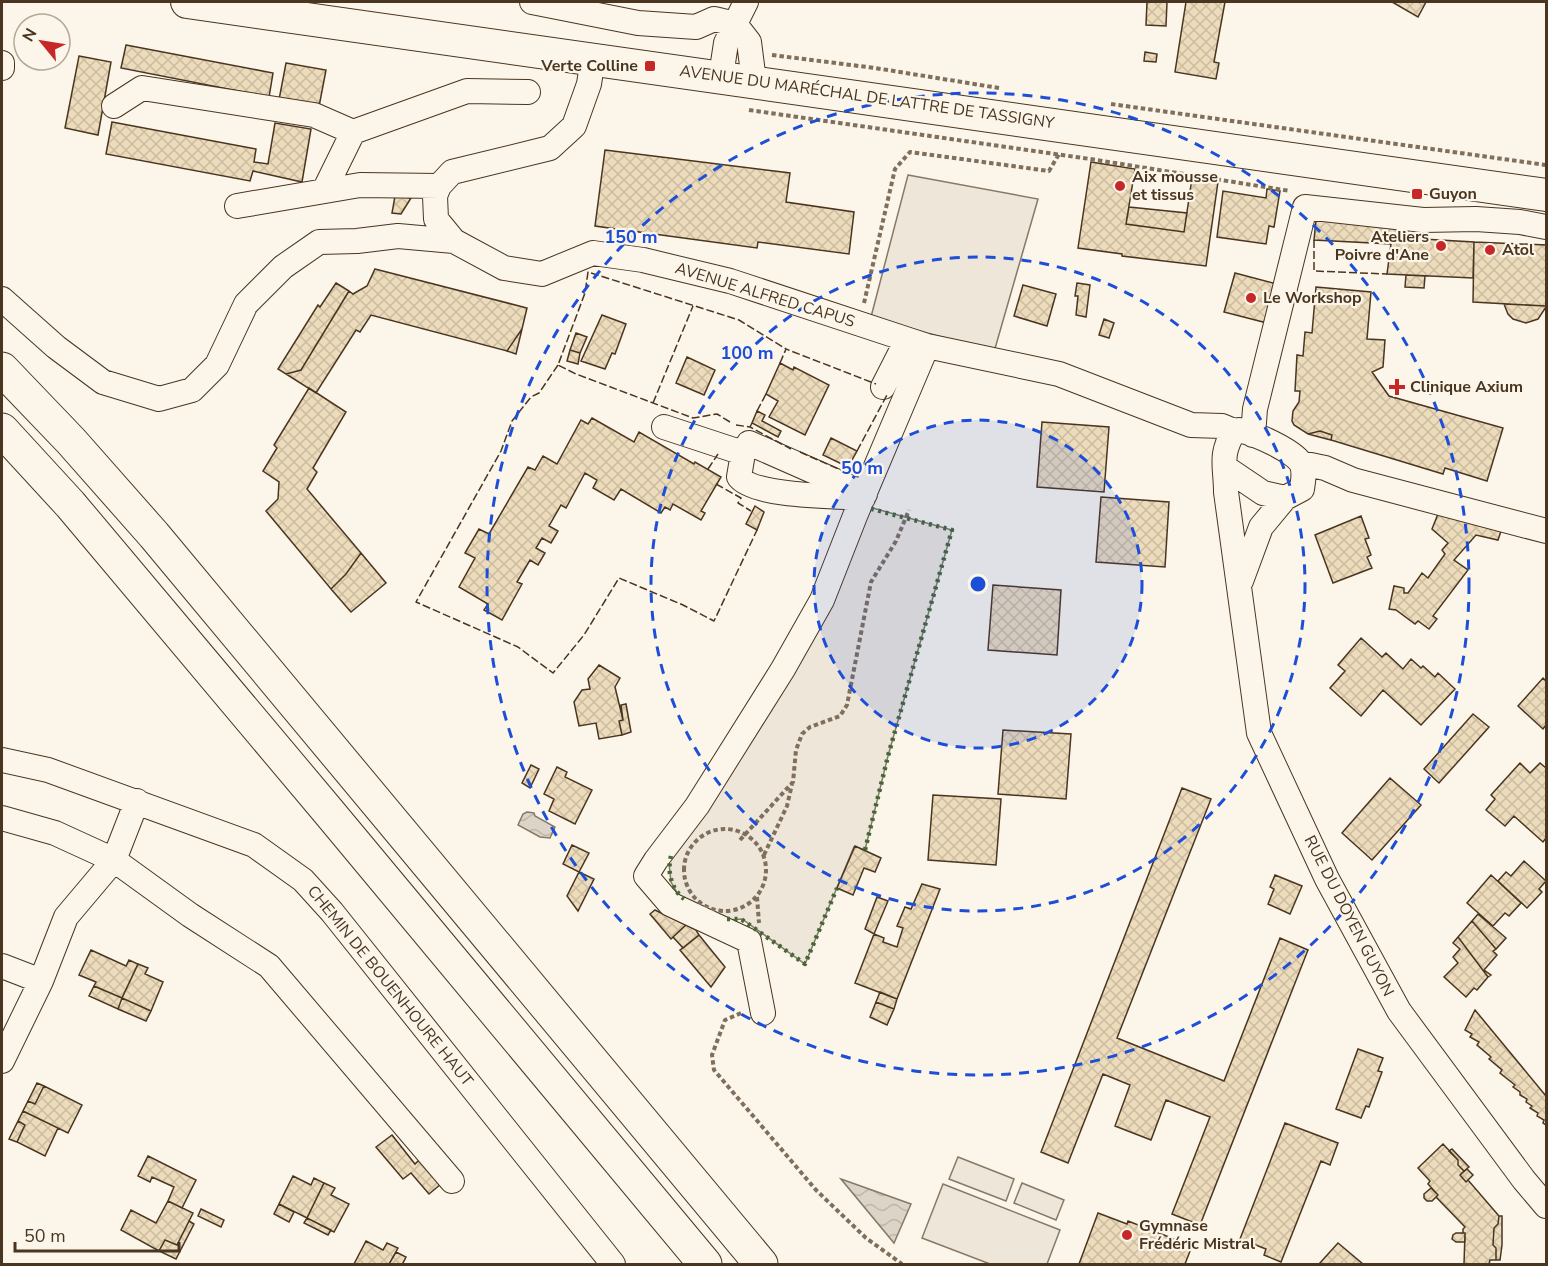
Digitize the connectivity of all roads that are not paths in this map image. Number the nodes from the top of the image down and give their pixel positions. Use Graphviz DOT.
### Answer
graph roads {
  1 [pos="187,2"];
  2 [pos="532,2"];
  3 [pos="746,2"];
  4 [pos="719,15"];
  5 [pos="592,58"];
  6 [pos="737,79"];
  7 [pos="528,92"];
  8 [pos="114,106"];
  9 [pos="353,132"];
  10 [pos="439,186"];
  11 [pos="1494,186"];
  12 [pos="324,191"];
  13 [pos="1546,195"];
  14 [pos="237,206"];
  15 [pos="1490,220"];
  16 [pos="1546,227"];
  17 [pos="454,241"];
  18 [pos="2,299"];
  19 [pos="917,343"];
  20 [pos="2,369"];
  21 [pos="883,387"];
  22 [pos="1191,425"];
  23 [pos="664,427"];
  24 [pos="2,430"];
  25 [pos="1244,433"];
  26 [pos="743,453"];
  27 [pos="1301,463"];
  28 [pos="1224,464"];
  29 [pos="1353,480"];
  30 [pos="1293,494"];
  31 [pos="864,496"];
  32 [pos="1544,525"];
  33 [pos="1239,586"];
  34 [pos="2,760"];
  35 [pos="137,801"];
  36 [pos="2,818"];
  37 [pos="114,860"];
  38 [pos="2,966"];
  39 [pos="40,981"];
  40 [pos="762,1009"];
  41 [pos="2,1061"];
  42 [pos="452,1181"];
  43 [pos="1546,1206"];
  44 [pos="613,1264"];
  45 [pos="705,1264"];
  46 [pos="761,1264"];
  1 -- 5 [label="main road, AVENUE DU MARÉCHAL DE LATTRE DE TASSIGNY"];
  2 -- 4 [label="street"];
  3 -- 4 [label="street"];
  4 -- 6 [label="street"];
  4 -- 6 [label="street"];
  5 -- 6 [label="main road, AVENUE DU MARÉCHAL DE LATTRE DE TASSIGNY"];
  5 -- 10 [label="street"];
  6 -- 11 [label="main road, AVENUE DU MARÉCHAL DE LATTRE DE TASSIGNY"];
  7 -- 9 [label="street"];
  8 -- 9 [label="street"];
  9 -- 12 [label="street"];
  10 -- 12 [label="street"];
  10 -- 17 [label="street, AVENUE ALFRED CAPUS"];
  11 -- 13 [label="main road, AVENUE DU MARÉCHAL DE LATTRE DE TASSIGNY"];
  11 -- 15 [label="street"];
  12 -- 14 [label="street"];
  15 -- 16 [label="street"];
  15 -- 25 [label="street"];
  17 -- 18 [label="street"];
  17 -- 19 [label="street, AVENUE ALFRED CAPUS"];
  19 -- 21 [label="street"];
  19 -- 22 [label="street, AVENUE ALFRED CAPUS"];
  19 -- 31 [label="street"];
  20 -- 46 [label="highway"];
  22 -- 25 [label="street"];
  22 -- 28 [label="street"];
  23 -- 26 [label="street"];
  24 -- 45 [label="highway"];
  25 -- 27 [label="street"];
  25 -- 28 [label="street"];
  26 -- 31 [label="street"];
  26 -- 31 [label="street"];
  27 -- 29 [label="street"];
  27 -- 30 [label="street"];
  28 -- 30 [label="street"];
  28 -- 33 [label="street, RUE DU DOYEN GUYON"];
  29 -- 30 [label="street"];
  29 -- 32 [label="street"];
  30 -- 33 [label="street, RUE DU DOYEN GUYON"];
  31 -- 40 [label="street"];
  33 -- 43 [label="street, RUE DU DOYEN GUYON"];
  34 -- 35 [label="street, CHEMIN DE BOUENHOURE HAUT"];
  35 -- 37 [label="street"];
  35 -- 44 [label="street, CHEMIN DE BOUENHOURE HAUT"];
  36 -- 37 [label="street"];
  37 -- 39 [label="street"];
  37 -- 42 [label="street"];
  38 -- 39 [label="street"];
  39 -- 41 [label="street"];
}
